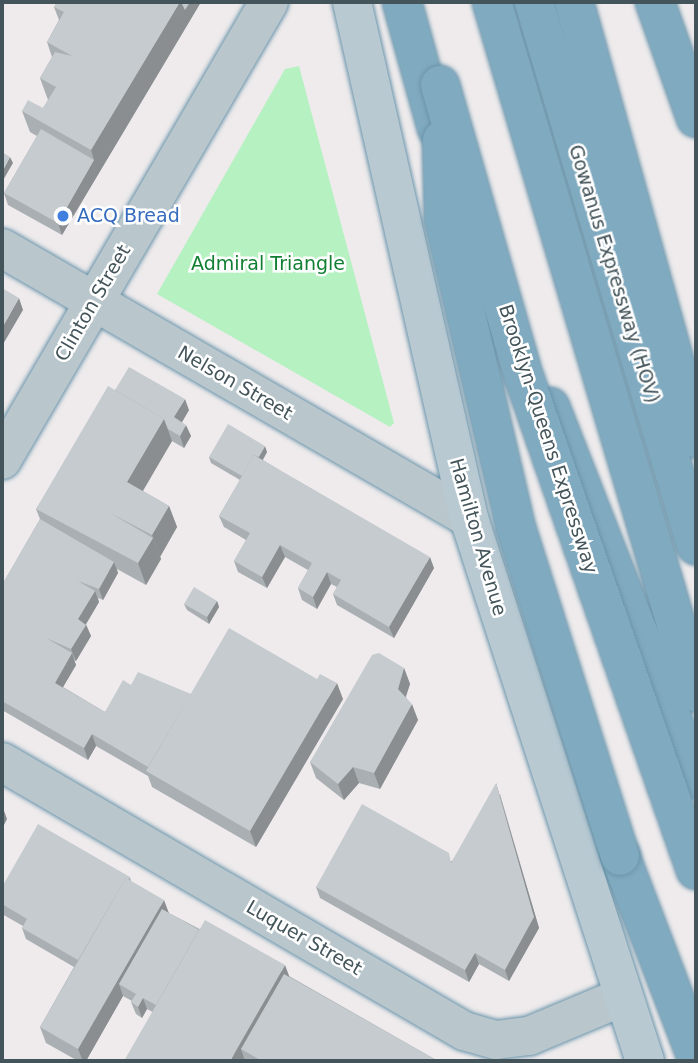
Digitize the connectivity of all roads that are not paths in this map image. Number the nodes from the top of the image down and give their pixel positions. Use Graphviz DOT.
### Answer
graph roads {
  1 [pos="269,2"];
  2 [pos="352,2"];
  3 [pos="402,2"];
  4 [pos="422,2"];
  5 [pos="492,2"];
  6 [pos="534,2"];
  7 [pos="574,2"];
  8 [pos="655,2"];
  9 [pos="573,69"];
  10 [pos="440,85"];
  11 [pos="696,118"];
  12 [pos="2,247"];
  13 [pos="94,302"];
  14 [pos="696,438"];
  15 [pos="2,460"];
  16 [pos="469,518"];
  17 [pos="696,545"];
  18 [pos="696,692"];
  19 [pos="2,762"];
  20 [pos="696,779"];
  21 [pos="696,870"];
  22 [pos="620,998"];
  23 [pos="696,1055"];
  24 [pos="645,1061"];
  1 -- 13 [label="street, Clinton Street"];
  2 -- 16 [label="main road, Hamilton Avenue"];
  3 -- 20 [label="highway"];
  4 -- 10 [label="highway, Brooklyn-Queens Expressway"];
  5 -- 18 [label="highway"];
  6 -- 9 [label="highway, Gowanus Expressway (HOV)"];
  7 -- 9 [label="highway"];
  8 -- 11 [label="highway"];
  9 -- 14 [label="highway"];
  9 -- 17 [label="highway, Gowanus Expressway (HOV)"];
  10 -- 21 [label="highway, Brooklyn-Queens Expressway, bridge"];
  10 -- 23 [label="highway, bridge"];
  12 -- 13 [label="street, Nelson Street"];
  13 -- 15 [label="street, Clinton Street"];
  13 -- 16 [label="street, Nelson Street"];
  16 -- 22 [label="main road, Hamilton Avenue"];
  19 -- 22 [label="street, Luquer Street"];
  22 -- 24 [label="main road, Hamilton Avenue"];
}
